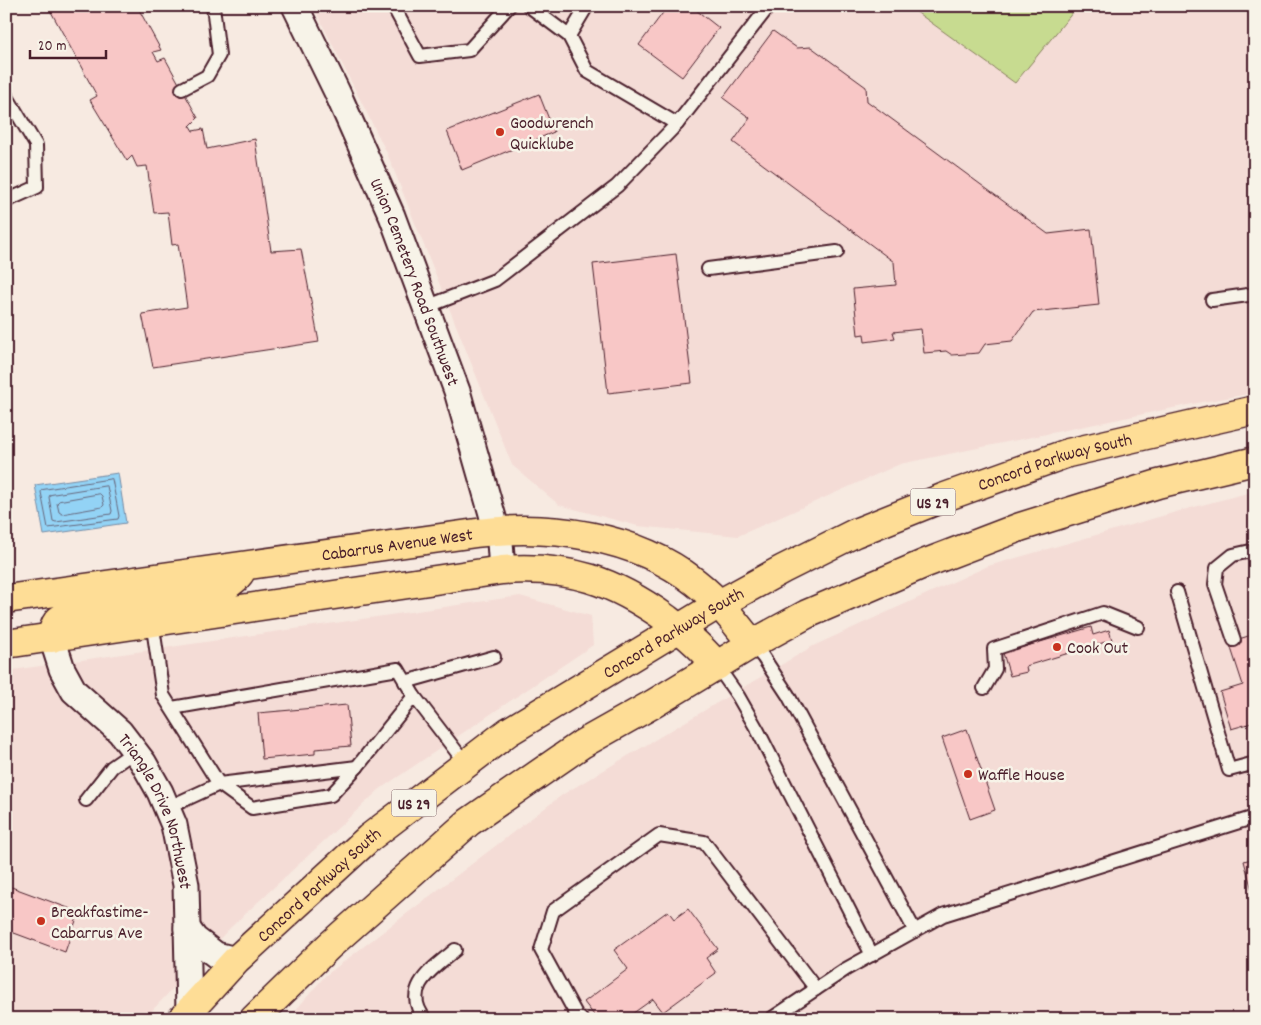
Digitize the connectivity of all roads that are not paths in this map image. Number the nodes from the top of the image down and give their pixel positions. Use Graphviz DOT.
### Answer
graph roads {
  1 [pos="213,6"];
  2 [pos="295,6"];
  3 [pos="393,6"];
  4 [pos="510,6"];
  5 [pos="529,6"];
  6 [pos="587,6"];
  7 [pos="769,6"];
  8 [pos="570,36"];
  9 [pos="182,89"];
  10 [pos="6,95"];
  11 [pos="677,124"];
  12 [pos="6,201"];
  13 [pos="837,252"];
  14 [pos="708,269"];
  15 [pos="1255,294"];
  16 [pos="1212,300"];
  17 [pos="426,306"];
  18 [pos="1255,410"];
  19 [pos="1255,461"];
  20 [pos="497,530"];
  21 [pos="1255,550"];
  22 [pos="245,566"];
  23 [pos="502,570"];
  24 [pos="1177,592"];
  25 [pos="6,600"];
  26 [pos="719,604"];
  27 [pos="152,621"];
  28 [pos="1138,627"];
  29 [pos="678,628"];
  30 [pos="52,638"];
  31 [pos="1234,640"];
  32 [pos="6,644"];
  33 [pos="752,644"];
  34 [pos="494,657"];
  35 [pos="717,666"];
  36 [pos="405,682"];
  37 [pos="984,688"];
  38 [pos="414,696"];
  39 [pos="172,708"];
  40 [pos="135,751"];
  41 [pos="1255,763"];
  42 [pos="466,764"];
  43 [pos="357,767"];
  44 [pos="219,784"];
  45 [pos="86,800"];
  46 [pos="167,808"];
  47 [pos="1255,818"];
  48 [pos="187,928"];
  49 [pos="914,931"];
  50 [pos="455,950"];
  51 [pos="872,955"];
  52 [pos="236,960"];
  53 [pos="816,989"];
  54 [pos="185,1015"];
  55 [pos="254,1019"];
  56 [pos="424,1019"];
  57 [pos="581,1019"];
  58 [pos="771,1019"];
  1 -- 9 [label="lane"];
  2 -- 17 [label="street, Union Cemetery Road Southwest"];
  3 -- 4 [label="lane"];
  5 -- 8 [label="lane"];
  6 -- 8 [label="lane"];
  7 -- 11 [label="lane"];
  8 -- 11 [label="lane"];
  10 -- 12 [label="lane"];
  11 -- 17 [label="lane"];
  13 -- 14 [label="lane"];
  15 -- 16 [label="lane"];
  17 -- 20 [label="street, Union Cemetery Road Southwest"];
  18 -- 26 [label="main road, Concord Parkway South / US 29"];
  19 -- 33 [label="main road, US 29"];
  20 -- 22 [label="main road, Cabarrus Avenue West"];
  20 -- 23 [label="street, Union Cemetery Road Southwest"];
  20 -- 26 [label="main road, Cabarrus Avenue West"];
  21 -- 31 [label="lane"];
  22 -- 25 [label="main road, Cabarrus Avenue West"];
  22 -- 30 [label="main road"];
  23 -- 27 [label="main road"];
  23 -- 29 [label="main road"];
  24 -- 41 [label="lane"];
  26 -- 29 [label="main road, Concord Parkway South / US 29"];
  26 -- 33 [label="main road, Cabarrus Avenue West"];
  27 -- 30 [label="main road"];
  27 -- 39 [label="lane"];
  28 -- 37 [label="lane"];
  29 -- 35 [label="main road"];
  29 -- 42 [label="main road, Concord Parkway South / US 29"];
  30 -- 32 [label="main road"];
  30 -- 40 [label="street, Triangle Drive Northwest"];
  33 -- 35 [label="main road, US 29"];
  33 -- 49 [label="lane"];
  34 -- 36 [label="lane"];
  35 -- 51 [label="lane"];
  35 -- 55 [label="main road, US 29"];
  36 -- 38 [label="lane"];
  36 -- 39 [label="lane"];
  38 -- 42 [label="lane"];
  38 -- 43 [label="lane"];
  39 -- 44 [label="lane"];
  40 -- 45 [label="lane"];
  40 -- 46 [label="street, Triangle Drive Northwest"];
  42 -- 52 [label="main road, Concord Parkway South / US 29"];
  43 -- 44 [label="lane"];
  43 -- 44 [label="lane"];
  44 -- 46 [label="lane"];
  46 -- 48 [label="street, Triangle Drive Northwest"];
  47 -- 49 [label="lane"];
  48 -- 52 [label="street"];
  48 -- 54 [label="street, Triangle Drive Northwest"];
  49 -- 51 [label="lane"];
  50 -- 56 [label="lane"];
  51 -- 53 [label="lane"];
  52 -- 54 [label="main road, Concord Parkway South / US 29"];
  53 -- 57 [label="lane"];
  53 -- 58 [label="lane"];
}
